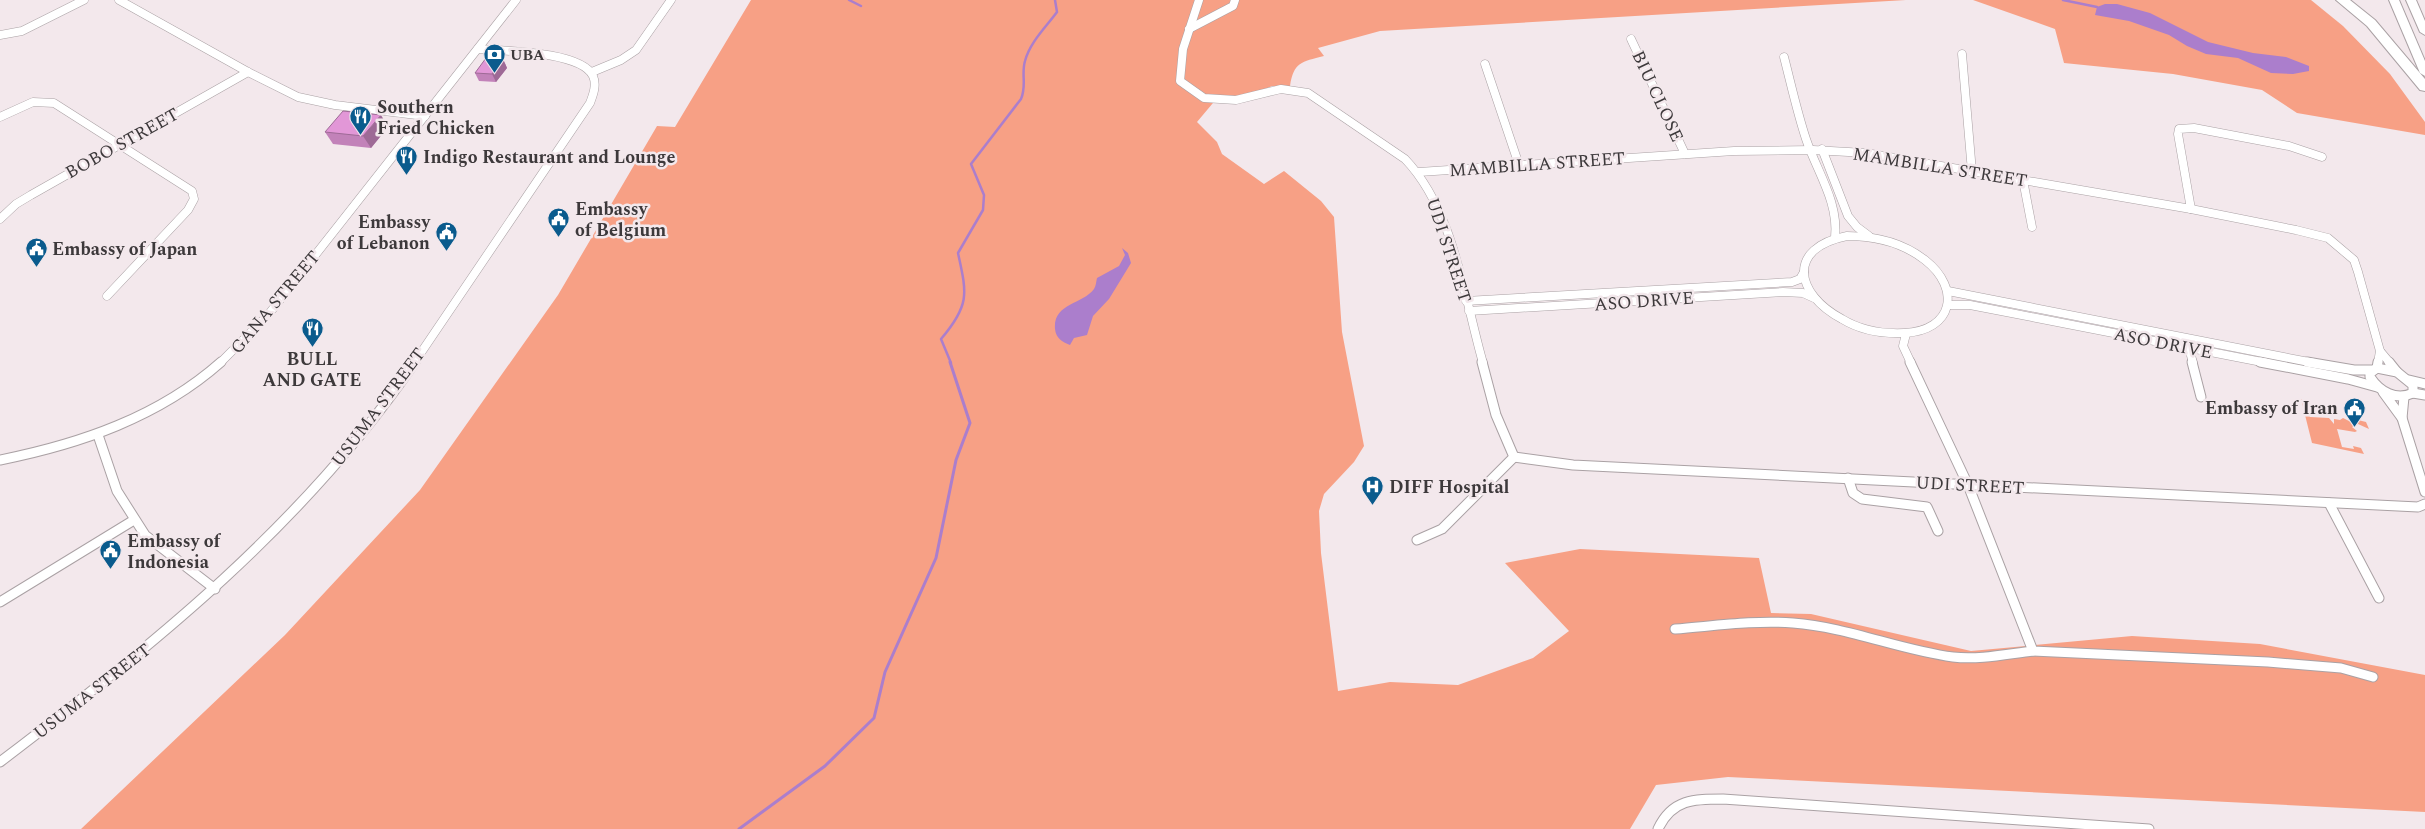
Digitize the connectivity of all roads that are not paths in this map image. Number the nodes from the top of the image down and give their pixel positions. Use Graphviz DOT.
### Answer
graph roads {
  1 [pos="84,0"];
  2 [pos="119,0"];
  3 [pos="516,0"];
  4 [pos="671,0"];
  5 [pos="1199,0"];
  6 [pos="1235,0"];
  7 [pos="2342,0"];
  8 [pos="2394,0"];
  9 [pos="2411,0"];
  10 [pos="1189,29"];
  11 [pos="2425,32"];
  12 [pos="0,35"];
  13 [pos="1631,39"];
  14 [pos="478,49"];
  15 [pos="1962,54"];
  16 [pos="1784,56"];
  17 [pos="1485,64"];
  18 [pos="248,72"];
  19 [pos="592,72"];
  20 [pos="2425,73"];
  21 [pos="2425,87"];
  22 [pos="425,116"];
  23 [pos="0,118"];
  24 [pos="120,145"];
  25 [pos="1809,149"];
  26 [pos="1822,150"];
  27 [pos="1686,154"];
  28 [pos="2322,158"];
  29 [pos="1519,165"];
  30 [pos="1419,172"];
  31 [pos="1972,172"];
  32 [pos="2023,180"];
  33 [pos="2191,209"];
  34 [pos="0,220"];
  35 [pos="2032,227"];
  36 [pos="1869,236"];
  37 [pos="1835,238"];
  38 [pos="1804,272"];
  39 [pos="1948,291"];
  40 [pos="107,296"];
  41 [pos="1817,300"];
  42 [pos="1466,301"];
  43 [pos="1948,305"];
  44 [pos="1469,311"];
  45 [pos="1906,334"];
  46 [pos="2189,348"];
  47 [pos="2380,351"];
  48 [pos="2375,369"];
  49 [pos="2397,372"];
  50 [pos="2409,380"];
  51 [pos="2425,384"];
  52 [pos="2380,389"];
  53 [pos="2413,393"];
  54 [pos="2425,395"];
  55 [pos="2201,397"];
  56 [pos="2404,397"];
  57 [pos="2402,418"];
  58 [pos="98,435"];
  59 [pos="1514,457"];
  60 [pos="0,460"];
  61 [pos="1848,478"];
  62 [pos="1968,484"];
  63 [pos="2425,492"];
  64 [pos="2329,503"];
  65 [pos="2425,504"];
  66 [pos="134,520"];
  67 [pos="1938,531"];
  68 [pos="1416,540"];
  69 [pos="215,589"];
  70 [pos="2379,598"];
  71 [pos="0,602"];
  72 [pos="1675,629"];
  73 [pos="2033,651"];
  74 [pos="2373,677"];
  75 [pos="0,762"];
  76 [pos="1658,829"];
  77 [pos="2149,829"];
  1 -- 12 [label="street"];
  2 -- 18 [label="street"];
  3 -- 14 [label="street, GANA STREET"];
  4 -- 19 [label="street"];
  5 -- 10 [label="street"];
  6 -- 10 [label="street"];
  7 -- 21 [label="highway"];
  8 -- 20 [label="main road"];
  9 -- 11 [label="main road"];
  10 -- 30 [label="street, UDI STREET"];
  13 -- 27 [label="street, BIU CLOSE"];
  14 -- 19 [label="street"];
  14 -- 22 [label="street, GANA STREET"];
  15 -- 31 [label="street"];
  16 -- 25 [label="street"];
  17 -- 29 [label="street"];
  18 -- 22 [label="street"];
  18 -- 24 [label="street, BOBO STREET"];
  19 -- 69 [label="street, USUMA STREET"];
  22 -- 58 [label="street, GANA STREET"];
  23 -- 24 [label="street"];
  24 -- 34 [label="street, BOBO STREET"];
  24 -- 40 [label="street"];
  25 -- 26 [label="street, MAMBILLA STREET"];
  25 -- 27 [label="street, MAMBILLA STREET"];
  25 -- 37 [label="street"];
  26 -- 31 [label="street, MAMBILLA STREET"];
  26 -- 36 [label="street"];
  27 -- 29 [label="street, MAMBILLA STREET"];
  28 -- 33 [label="street"];
  29 -- 30 [label="street, MAMBILLA STREET"];
  30 -- 42 [label="street, UDI STREET"];
  31 -- 32 [label="street, MAMBILLA STREET"];
  32 -- 33 [label="street, MAMBILLA STREET"];
  32 -- 35 [label="street"];
  33 -- 47 [label="street, MAMBILLA STREET"];
  36 -- 37 [label="street"];
  36 -- 39 [label="street"];
  37 -- 38 [label="street"];
  38 -- 41 [label="street"];
  38 -- 42 [label="street, ASO DRIVE"];
  39 -- 43 [label="street"];
  39 -- 48 [label="street, ASO DRIVE"];
  41 -- 44 [label="street, ASO DRIVE"];
  41 -- 45 [label="street"];
  42 -- 44 [label="street, UDI STREET"];
  43 -- 45 [label="street"];
  43 -- 46 [label="street, ASO DRIVE"];
  44 -- 59 [label="street, UDI STREET"];
  45 -- 62 [label="street"];
  46 -- 52 [label="street, ASO DRIVE"];
  46 -- 55 [label="street"];
  47 -- 48 [label="street"];
  47 -- 49 [label="street"];
  48 -- 49 [label="street"];
  48 -- 52 [label="street"];
  49 -- 50 [label="street"];
  50 -- 51 [label="street"];
  50 -- 53 [label="street"];
  52 -- 56 [label="street, ASO DRIVE"];
  52 -- 57 [label="street"];
  53 -- 54 [label="street"];
  53 -- 56 [label="street"];
  56 -- 57 [label="street"];
  57 -- 63 [label="street"];
  58 -- 60 [label="street, GANA STREET"];
  58 -- 66 [label="street"];
  59 -- 61 [label="street, UDI STREET"];
  59 -- 68 [label="street"];
  61 -- 62 [label="street, UDI STREET"];
  61 -- 67 [label="street"];
  62 -- 64 [label="street, UDI STREET"];
  62 -- 73 [label="street"];
  64 -- 65 [label="street, UDI STREET"];
  64 -- 70 [label="street"];
  66 -- 69 [label="street"];
  66 -- 71 [label="street"];
  69 -- 75 [label="street, USUMA STREET"];
  72 -- 73 [label="street"];
  73 -- 74 [label="street"];
  76 -- 77 [label="street"];
}
